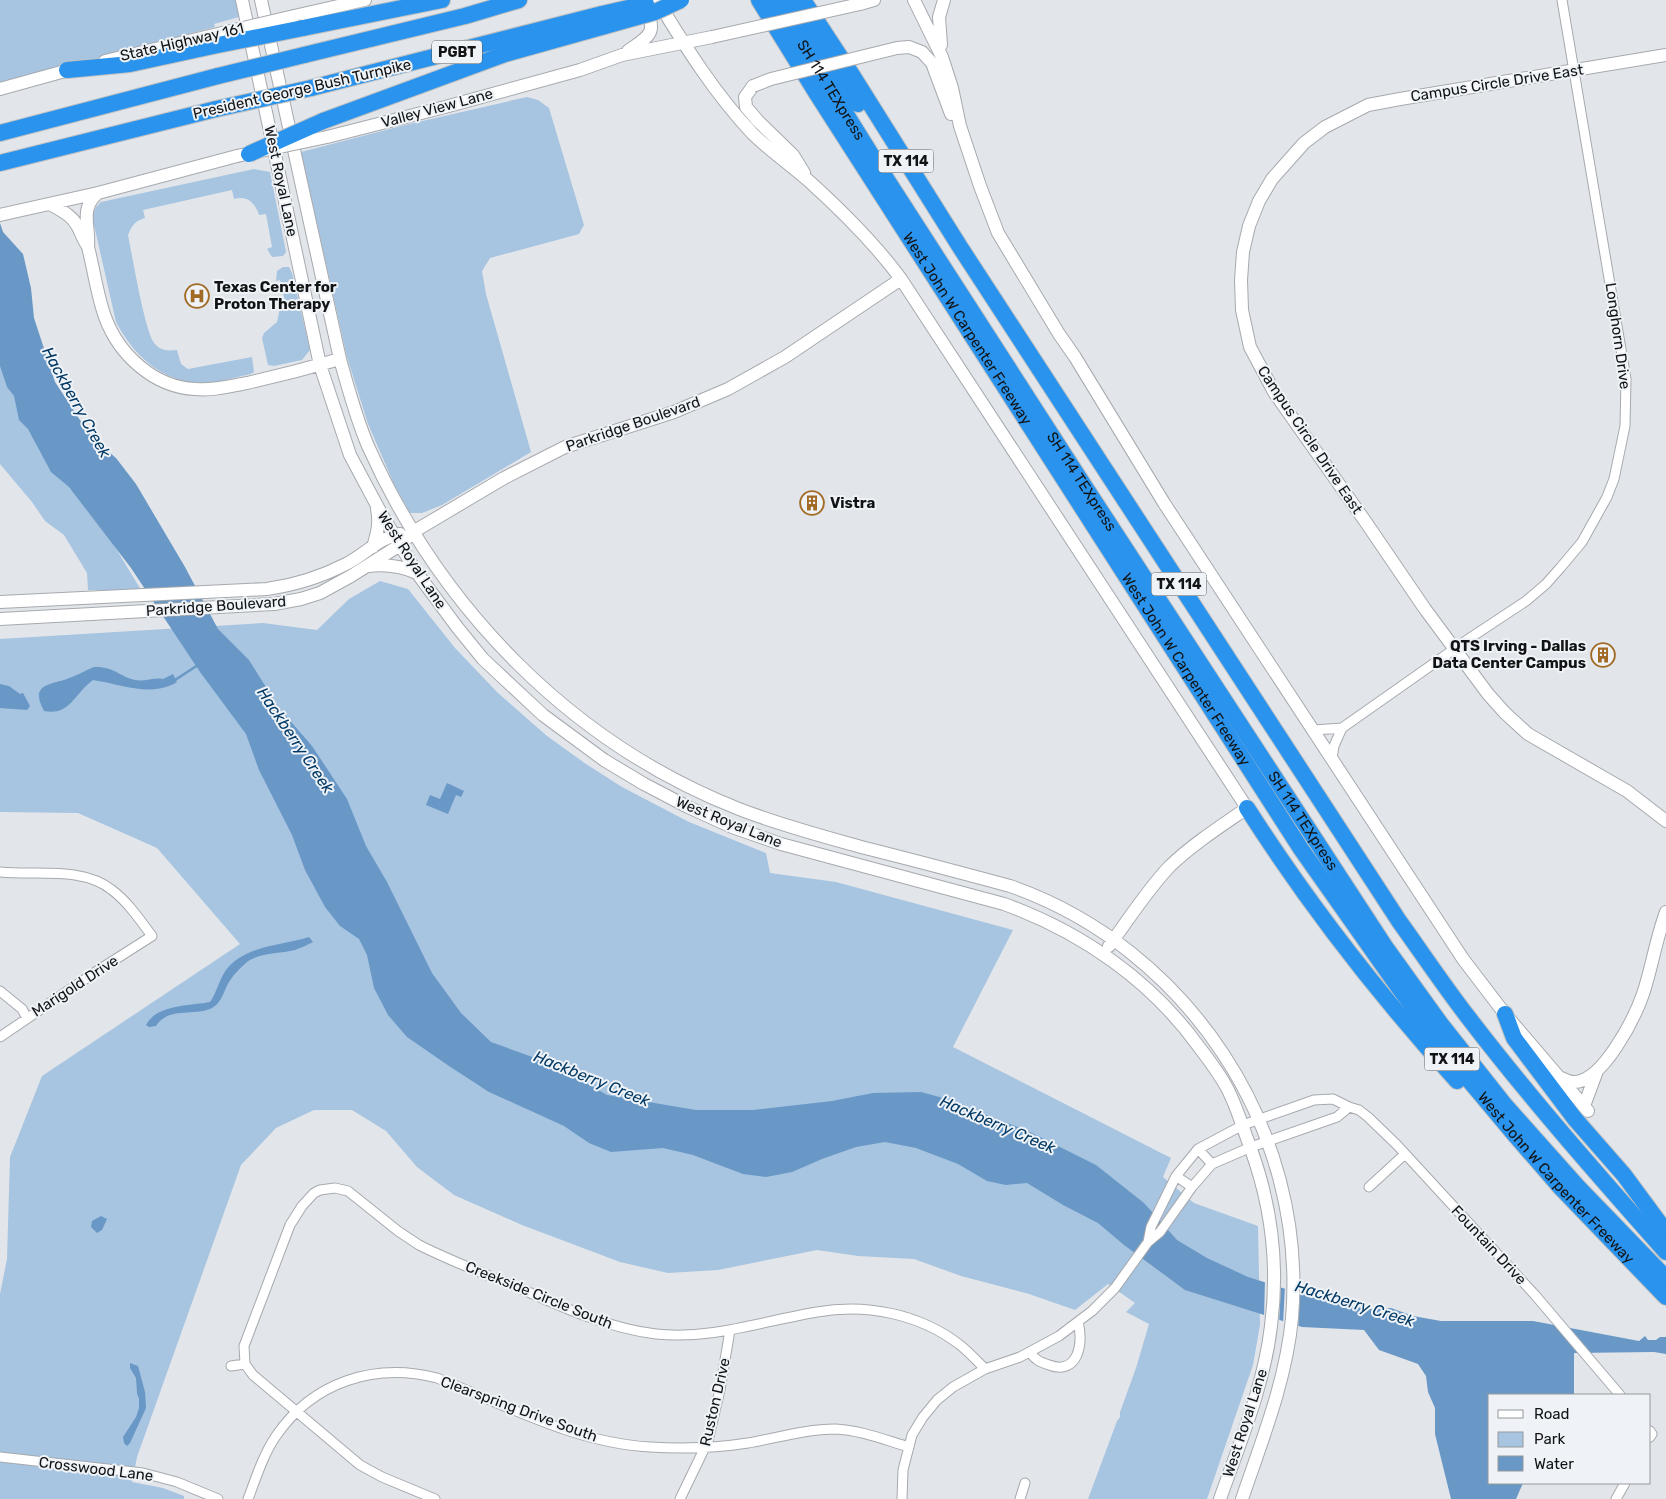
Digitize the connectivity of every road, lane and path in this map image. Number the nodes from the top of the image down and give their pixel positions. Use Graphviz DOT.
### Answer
graph roads {
  1 [pos="242,0"];
  2 [pos="261,0"];
  3 [pos="365,0"];
  4 [pos="442,0"];
  5 [pos="519,0"];
  6 [pos="640,0"];
  7 [pos="656,0"];
  8 [pos="662,0"];
  9 [pos="681,0"];
  10 [pos="759,0"];
  11 [pos="775,0"];
  12 [pos="789,0"];
  13 [pos="803,0"];
  14 [pos="874,0"];
  15 [pos="914,0"];
  16 [pos="944,0"];
  17 [pos="1562,0"];
  18 [pos="604,20"];
  19 [pos="298,22"];
  20 [pos="683,41"];
  21 [pos="622,55"];
  22 [pos="1666,55"];
  23 [pos="942,57"];
  24 [pos="67,70"];
  25 [pos="1575,70"];
  26 [pos="0,89"];
  27 [pos="960,126"];
  28 [pos="325,129"];
  29 [pos="6,131"];
  30 [pos="243,155"];
  31 [pos="0,163"];
  32 [pos="810,183"];
  33 [pos="98,193"];
  34 [pos="50,204"];
  35 [pos="0,215"];
  36 [pos="88,247"];
  37 [pos="960,247"];
  38 [pos="901,279"];
  39 [pos="340,360"];
  40 [pos="320,365"];
  41 [pos="1085,487"];
  42 [pos="375,502"];
  43 [pos="413,532"];
  44 [pos="397,540"];
  45 [pos="373,547"];
  46 [pos="364,567"];
  47 [pos="417,573"];
  48 [pos="0,602"];
  49 [pos="0,620"];
  50 [pos="1454,648"];
  51 [pos="1194,682"];
  52 [pos="1342,728"];
  53 [pos="1314,730"];
  54 [pos="623,750"];
  55 [pos="1332,758"];
  56 [pos="612,765"];
  57 [pos="1247,808"];
  58 [pos="1666,821"];
  59 [pos="0,872"];
  60 [pos="1666,912"];
  61 [pos="1114,940"];
  62 [pos="1103,954"];
  63 [pos="0,991"];
  64 [pos="1505,1014"];
  65 [pos="27,1018"];
  66 [pos="0,1036"];
  67 [pos="1597,1071"];
  68 [pos="1557,1076"];
  69 [pos="1349,1107"];
  70 [pos="1258,1120"];
  71 [pos="1243,1125"];
  72 [pos="1515,1135"];
  73 [pos="1268,1141"];
  74 [pos="1251,1147"];
  75 [pos="1198,1149"];
  76 [pos="1405,1154"];
  77 [pos="1212,1164"];
  78 [pos="1174,1180"];
  79 [pos="1369,1187"];
  80 [pos="1189,1191"];
  81 [pos="1666,1232"];
  82 [pos="1148,1242"];
  83 [pos="1666,1252"];
  84 [pos="1666,1278"];
  85 [pos="1666,1297"];
  86 [pos="1078,1322"];
  87 [pos="730,1330"];
  88 [pos="1030,1352"];
  89 [pos="245,1364"];
  90 [pos="231,1366"];
  91 [pos="985,1369"];
  92 [pos="1619,1394"];
  93 [pos="296,1411"];
  94 [pos="1243,1434"];
  95 [pos="1262,1440"];
  96 [pos="909,1446"];
  97 [pos="705,1448"];
  98 [pos="0,1457"];
  99 [pos="1026,1483"];
  100 [pos="1624,1484"];
  101 [pos="218,1499"];
  102 [pos="248,1499"];
  103 [pos="435,1499"];
  104 [pos="680,1499"];
  105 [pos="902,1499"];
  106 [pos="1020,1499"];
  107 [pos="1220,1499"];
  108 [pos="1242,1499"];
  109 [pos="1616,1499"];
  1 -- 40 [label="main road, West Royal Lane"];
  2 -- 39 [label="main road, West Royal Lane"];
  3 -- 19 [label="main road"];
  4 -- 19 [label="highway"];
  5 -- 29 [label="highway, President George Bush Turnpike / PGBT, bridge"];
  6 -- 21 [label="main road"];
  7 -- 20 [label="main road, West John W Carpenter Freeway"];
  8 -- 18 [label="highway, President George Bush Turnpike / PGBT, bridge"];
  9 -- 18 [label="highway, bridge"];
  10 -- 51 [label="highway, West John W Carpenter Freeway / TX 114"];
  11 -- 41 [label="highway, SH 114 TEXpress"];
  12 -- 37 [label="highway, SH 114 TEXpress"];
  13 -- 37 [label="highway, TX 114"];
  14 -- 20 [label="main road, Valley View Lane, bridge"];
  15 -- 23 [label="main road"];
  16 -- 23 [label="main road"];
  17 -- 25 [label="street, Longhorn Drive"];
  18 -- 28 [label="highway"];
  18 -- 31 [label="highway, President George Bush Turnpike / PGBT, bridge"];
  19 -- 24 [label="highway, bridge"];
  20 -- 21 [label="main road, Valley View Lane"];
  20 -- 32 [label="main road, West John W Carpenter Freeway"];
  21 -- 28 [label="main road, Valley View Lane"];
  22 -- 25 [label="main road, Campus Circle Drive East"];
  23 -- 27 [label="main road"];
  24 -- 26 [label="main road"];
  25 -- 50 [label="street, Longhorn Drive"];
  25 -- 50 [label="main road, Campus Circle Drive East"];
  27 -- 32 [label="main road, bridge"];
  27 -- 53 [label="main road"];
  28 -- 30 [label="highway, bridge"];
  30 -- 33 [label="main road"];
  32 -- 38 [label="main road, West John W Carpenter Freeway"];
  33 -- 34 [label="main road"];
  33 -- 36 [label="main road"];
  34 -- 35 [label="main road"];
  34 -- 36 [label="main road"];
  36 -- 40 [label="main road"];
  37 -- 83 [label="highway, TX 114"];
  38 -- 43 [label="main road, Parkridge Boulevard"];
  38 -- 57 [label="main road, West John W Carpenter Freeway"];
  39 -- 40 [label="main road"];
  39 -- 43 [label="main road, West Royal Lane"];
  40 -- 42 [label="main road, West Royal Lane"];
  41 -- 51 [label="highway"];
  41 -- 84 [label="highway, SH 114 TEXpress"];
  42 -- 44 [label="main road, West Royal Lane"];
  42 -- 45 [label="main road"];
  43 -- 44 [label="main road, Parkridge Boulevard"];
  43 -- 54 [label="main road, West Royal Lane"];
  44 -- 45 [label="main road, Parkridge Boulevard"];
  44 -- 46 [label="main road, Parkridge Boulevard"];
  44 -- 47 [label="main road, West Royal Lane"];
  45 -- 48 [label="main road, Parkridge Boulevard"];
  46 -- 47 [label="main road"];
  46 -- 49 [label="main road, Parkridge Boulevard"];
  47 -- 56 [label="main road, West Royal Lane"];
  50 -- 52 [label="street, Longhorn Drive"];
  50 -- 58 [label="main road, Campus Circle Drive East"];
  51 -- 72 [label="highway, West John W Carpenter Freeway / TX 114"];
  52 -- 53 [label="street"];
  52 -- 55 [label="street"];
  53 -- 55 [label="main road"];
  54 -- 56 [label="main road"];
  54 -- 61 [label="main road, West Royal Lane"];
  55 -- 64 [label="main road"];
  56 -- 62 [label="main road, West Royal Lane"];
  57 -- 61 [label="main road"];
  57 -- 72 [label="highway"];
  59 -- 65 [label="street, Marigold Drive"];
  60 -- 67 [label="main road"];
  61 -- 62 [label="main road"];
  61 -- 70 [label="main road, West Royal Lane"];
  62 -- 71 [label="main road, West Royal Lane"];
  63 -- 65 [label="street"];
  64 -- 68 [label="main road"];
  64 -- 81 [label="highway"];
  65 -- 66 [label="street, Marigold Drive"];
  67 -- 68 [label="main road"];
  67 -- 68 [label="main road"];
  69 -- 70 [label="street, Fountain Drive"];
  69 -- 73 [label="street"];
  69 -- 76 [label="street, Fountain Drive"];
  70 -- 71 [label="street, Fountain Drive"];
  70 -- 73 [label="main road, West Royal Lane"];
  71 -- 74 [label="main road, West Royal Lane"];
  71 -- 75 [label="street, Fountain Drive"];
  72 -- 85 [label="highway, West John W Carpenter Freeway / TX 114"];
  73 -- 74 [label="street"];
  73 -- 95 [label="main road, West Royal Lane"];
  74 -- 77 [label="street"];
  74 -- 94 [label="main road, West Royal Lane"];
  75 -- 77 [label="street"];
  75 -- 78 [label="street"];
  76 -- 79 [label="street"];
  76 -- 92 [label="street, Fountain Drive"];
  77 -- 80 [label="street"];
  78 -- 80 [label="street"];
  78 -- 82 [label="street"];
  80 -- 82 [label="street"];
  82 -- 86 [label="street"];
  86 -- 88 [label="street"];
  86 -- 88 [label="street"];
  87 -- 89 [label="street, Creekside Circle South"];
  87 -- 91 [label="street, Creekside Circle South"];
  87 -- 97 [label="street, Ruston Drive"];
  88 -- 91 [label="street"];
  89 -- 90 [label="street"];
  89 -- 93 [label="street"];
  91 -- 96 [label="street"];
  93 -- 97 [label="street, Clearspring Drive South"];
  93 -- 102 [label="street, Clearspring Drive South"];
  93 -- 103 [label="street"];
  94 -- 95 [label="main road"];
  94 -- 107 [label="main road, West Royal Lane"];
  95 -- 108 [label="main road, West Royal Lane"];
  96 -- 97 [label="street, Clearspring Drive South"];
  96 -- 105 [label="street"];
  97 -- 104 [label="street, Ruston Drive"];
  98 -- 101 [label="street, Crosswood Lane"];
  99 -- 106 [label="street"];
  100 -- 109 [label="street"];
}
